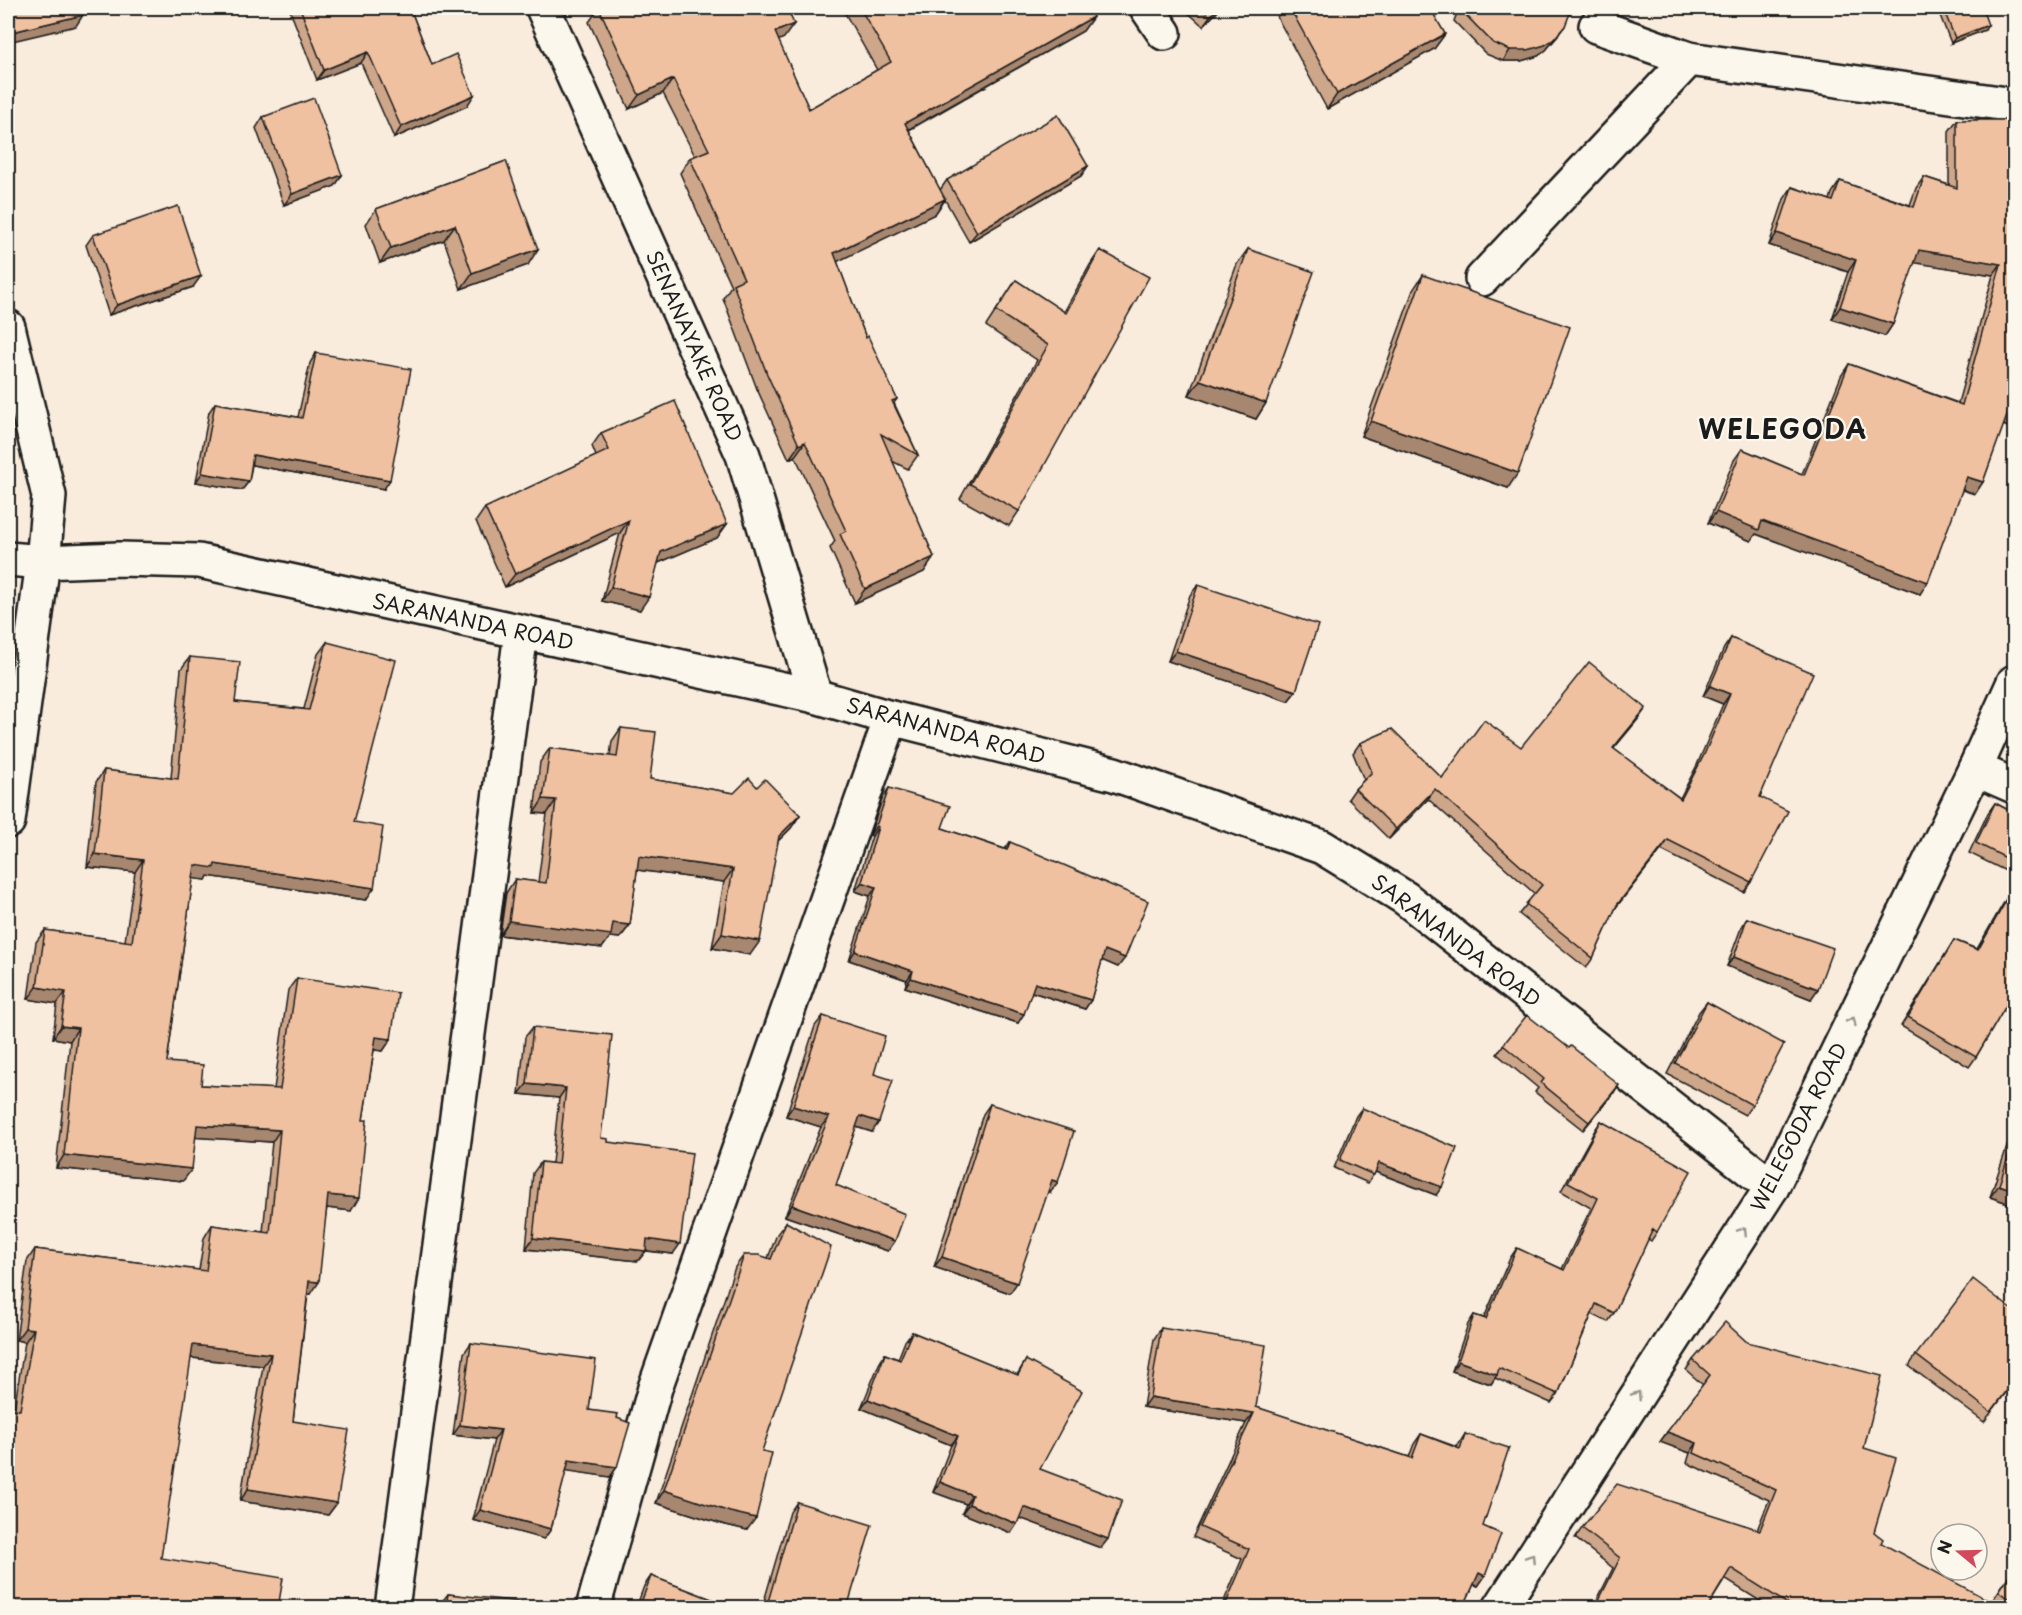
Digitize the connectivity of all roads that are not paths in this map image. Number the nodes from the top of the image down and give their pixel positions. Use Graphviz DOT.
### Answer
graph roads {
  1 [pos="543,8"];
  2 [pos="1596,26"];
  3 [pos="1689,59"];
  4 [pos="2014,105"];
  5 [pos="1482,279"];
  6 [pos="8,327"];
  7 [pos="8,559"];
  8 [pos="43,562"];
  9 [pos="521,633"];
  10 [pos="2014,682"];
  11 [pos="815,696"];
  12 [pos="891,718"];
  13 [pos="1975,769"];
  14 [pos="2014,786"];
  15 [pos="8,821"];
  16 [pos="1772,1187"];
  17 [pos="392,1608"];
  18 [pos="593,1608"];
  19 [pos="1500,1608"];
  1 -- 11 [label="street, SENANAYAKE ROAD"];
  2 -- 3 [label="street"];
  3 -- 4 [label="street"];
  3 -- 5 [label="street"];
  6 -- 8 [label="street"];
  7 -- 8 [label="street, SARANANDA ROAD"];
  8 -- 9 [label="street, SARANANDA ROAD"];
  8 -- 15 [label="street"];
  9 -- 11 [label="street, SARANANDA ROAD"];
  9 -- 17 [label="street"];
  10 -- 13 [label="street, WELEGODA ROAD"];
  11 -- 12 [label="street, SARANANDA ROAD"];
  12 -- 16 [label="street, SARANANDA ROAD"];
  12 -- 18 [label="street"];
  13 -- 14 [label="street"];
  16 -- 13 [label="street, WELEGODA ROAD, one-way"];
  19 -- 16 [label="street, WELEGODA ROAD, one-way"];
}
